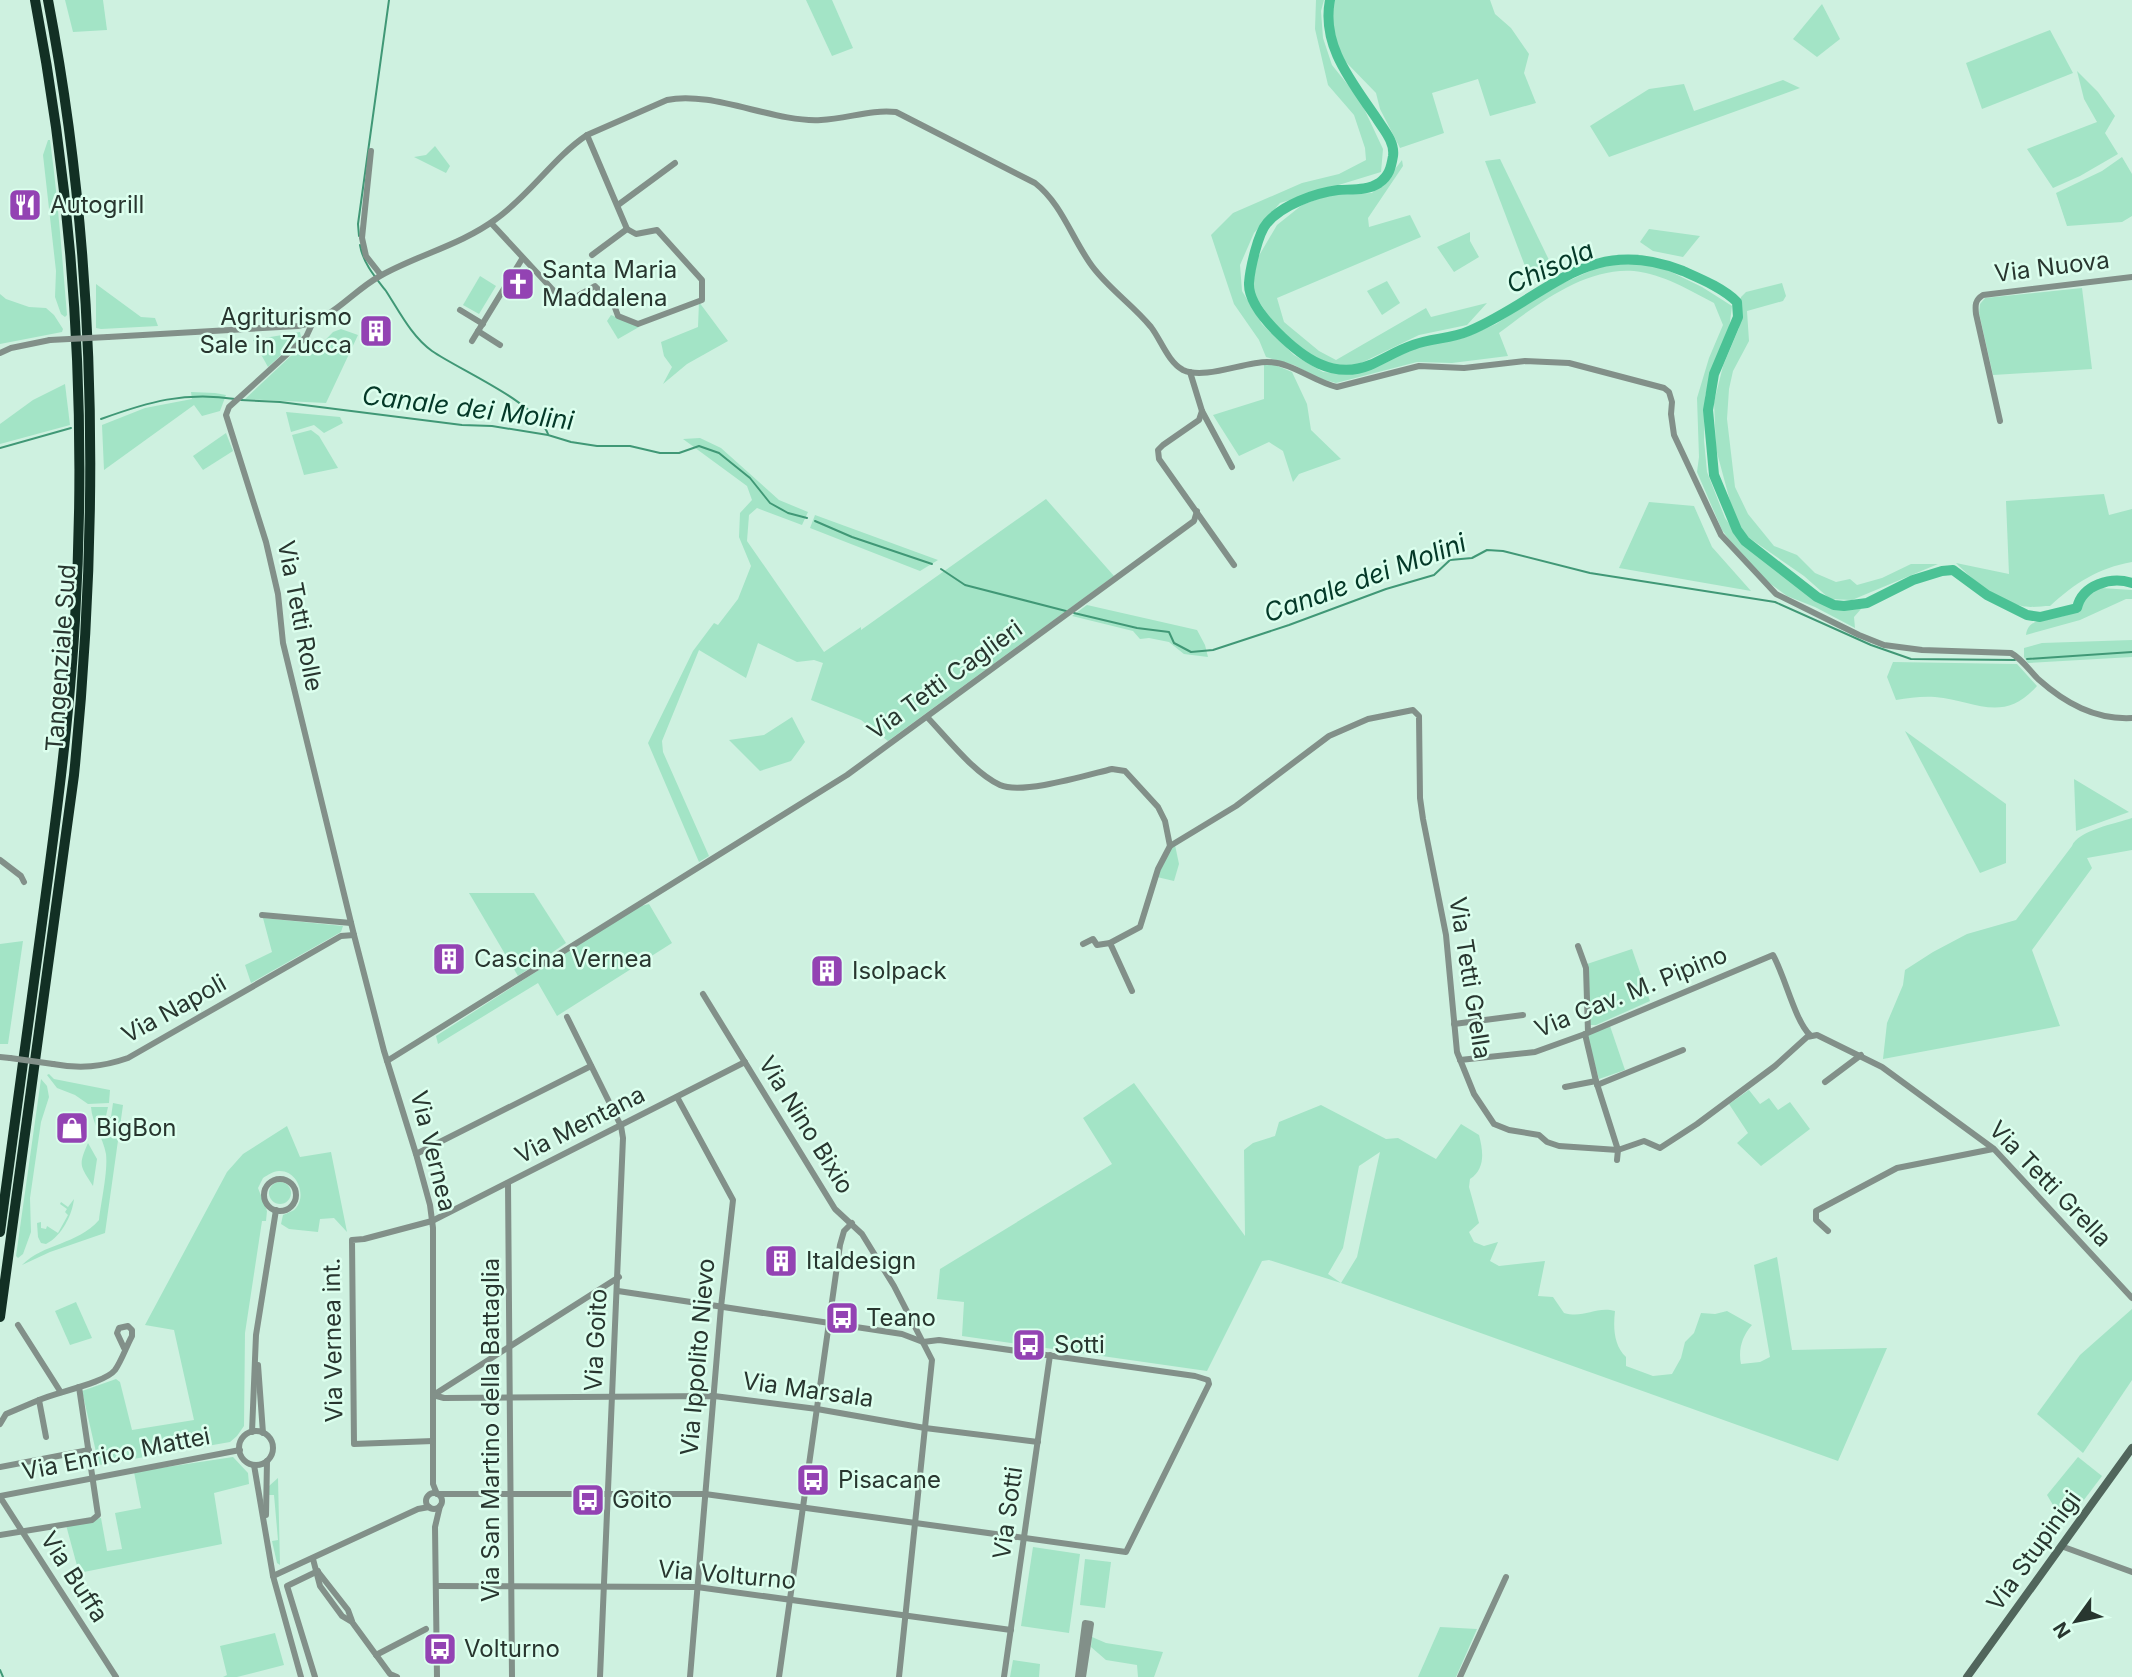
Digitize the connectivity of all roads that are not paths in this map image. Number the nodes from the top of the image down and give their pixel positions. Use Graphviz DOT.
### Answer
graph roads {
  1 [pos="36,0"];
  2 [pos="48,0"];
  3 [pos="587,135"];
  4 [pos="371,151"];
  5 [pos="675,163"];
  6 [pos="618,205"];
  7 [pos="491,223"];
  8 [pos="627,229"];
  9 [pos="592,254"];
  10 [pos="522,259"];
  11 [pos="2132,277"];
  12 [pos="377,278"];
  13 [pos="460,310"];
  14 [pos="313,322"];
  15 [pos="480,328"];
  16 [pos="472,341"];
  17 [pos="500,345"];
  18 [pos="0,353"];
  19 [pos="1190,372"];
  20 [pos="1202,411"];
  21 [pos="2000,421"];
  22 [pos="1232,467"];
  23 [pos="1197,511"];
  24 [pos="1234,565"];
  25 [pos="928,718"];
  26 [pos="2132,718"];
  27 [pos="1170,846"];
  28 [pos="0,860"];
  29 [pos="24,882"];
  30 [pos="262,915"];
  31 [pos="351,923"];
  32 [pos="354,935"];
  33 [pos="1110,943"];
  34 [pos="1083,944"];
  35 [pos="1578,946"];
  36 [pos="1132,991"];
  37 [pos="703,994"];
  38 [pos="1523,1015"];
  39 [pos="567,1017"];
  40 [pos="1454,1024"];
  41 [pos="1587,1033"];
  42 [pos="1810,1035"];
  43 [pos="1683,1049"];
  44 [pos="1861,1055"];
  45 [pos="0,1057"];
  46 [pos="1460,1060"];
  47 [pos="387,1061"];
  48 [pos="744,1062"];
  49 [pos="591,1066"];
  50 [pos="1825,1082"];
  51 [pos="1597,1083"];
  52 [pos="1565,1087"];
  53 [pos="677,1097"];
  54 [pos="621,1126"];
  55 [pos="1994,1149"];
  56 [pos="1618,1150"];
  57 [pos="416,1154"];
  58 [pos="1617,1160"];
  59 [pos="508,1183"];
  60 [pos="276,1210"];
  61 [pos="432,1220"];
  62 [pos="852,1223"];
  63 [pos="1828,1231"];
  64 [pos="0,1232"];
  65 [pos="619,1277"];
  66 [pos="618,1291"];
  67 [pos="2132,1298"];
  68 [pos="721,1307"];
  69 [pos="0,1317"];
  70 [pos="830,1322"];
  71 [pos="18,1325"];
  72 [pos="256,1335"];
  73 [pos="923,1342"];
  74 [pos="511,1347"];
  75 [pos="124,1348"];
  76 [pos="1050,1355"];
  77 [pos="450,1386"];
  78 [pos="79,1387"];
  79 [pos="60,1391"];
  80 [pos="433,1395"];
  81 [pos="612,1396"];
  82 [pos="714,1396"];
  83 [pos="512,1397"];
  84 [pos="452,1398"];
  85 [pos="39,1400"];
  86 [pos="817,1409"];
  87 [pos="0,1424"];
  88 [pos="925,1427"];
  89 [pos="252,1432"];
  90 [pos="263,1433"];
  91 [pos="46,1437"];
  92 [pos="433,1441"];
  93 [pos="1038,1442"];
  94 [pos="2132,1448"];
  95 [pos="89,1450"];
  96 [pos="240,1450"];
  97 [pos="267,1461"];
  98 [pos="254,1465"];
  99 [pos="0,1467"];
  100 [pos="93,1477"];
  101 [pos="433,1484"];
  102 [pos="512,1494"];
  103 [pos="608,1494"];
  104 [pos="705,1494"];
  105 [pos="0,1497"];
  106 [pos="439,1499"];
  107 [pos="428,1503"];
  108 [pos="802,1509"];
  109 [pos="435,1520"];
  110 [pos="916,1524"];
  111 [pos="22,1531"];
  112 [pos="265,1531"];
  113 [pos="0,1535"];
  114 [pos="1024,1539"];
  115 [pos="2061,1546"];
  116 [pos="313,1559"];
  117 [pos="318,1571"];
  118 [pos="2132,1572"];
  119 [pos="274,1576"];
  120 [pos="1506,1577"];
  121 [pos="436,1586"];
  122 [pos="512,1587"];
  123 [pos="604,1587"];
  124 [pos="697,1587"];
  125 [pos="790,1599"];
  126 [pos="906,1615"];
  127 [pos="426,1629"];
  128 [pos="1011,1630"];
  129 [pos="376,1655"];
  130 [pos="116,1677"];
  131 [pos="301,1677"];
  132 [pos="316,1677"];
  133 [pos="397,1677"];
  134 [pos="437,1677"];
  135 [pos="512,1677"];
  136 [pos="600,1677"];
  137 [pos="690,1677"];
  138 [pos="779,1677"];
  139 [pos="900,1677"];
  140 [pos="1004,1677"];
  141 [pos="1078,1677"];
  142 [pos="1083,1677"];
  143 [pos="1460,1677"];
  144 [pos="1967,1677"];
  1 -- 64 [label="highway, Tangenziale Sud"];
  2 -- 69 [label="highway, Tangenziale Sud"];
  3 -- 6 [label="street"];
  3 -- 7 [label="street"];
  3 -- 19 [label="street"];
  4 -- 12 [label="street"];
  5 -- 6 [label="street"];
  6 -- 8 [label="street"];
  7 -- 10 [label="street"];
  7 -- 12 [label="street"];
  8 -- 9 [label="street"];
  8 -- 10 [label="street"];
  10 -- 15 [label="street"];
  11 -- 21 [label="street, Via Nuova"];
  12 -- 14 [label="street"];
  13 -- 15 [label="street"];
  14 -- 18 [label="street, bridge"];
  14 -- 31 [label="street, Via Tetti Rolle"];
  15 -- 16 [label="street"];
  15 -- 17 [label="street"];
  19 -- 20 [label="street"];
  19 -- 26 [label="street"];
  20 -- 22 [label="street"];
  20 -- 23 [label="street"];
  23 -- 24 [label="street"];
  23 -- 25 [label="street, Via Tetti Caglieri"];
  25 -- 27 [label="street"];
  25 -- 47 [label="street, Via Tetti Caglieri"];
  27 -- 33 [label="street"];
  27 -- 40 [label="street, Via Tetti Grella"];
  28 -- 29 [label="street"];
  30 -- 31 [label="street"];
  31 -- 32 [label="street, Via Vernea"];
  32 -- 45 [label="street, Via Napoli, bridge"];
  32 -- 47 [label="street, Via Vernea"];
  33 -- 34 [label="street"];
  33 -- 36 [label="street"];
  35 -- 41 [label="street"];
  37 -- 48 [label="street, Via Nino Bixio"];
  38 -- 40 [label="street"];
  39 -- 49 [label="street, Via Goito"];
  40 -- 46 [label="street, Via Tetti Grella"];
  41 -- 42 [label="street, Via Cav. M. Pipino"];
  41 -- 46 [label="street, Via Cav. M. Pipino"];
  41 -- 51 [label="street"];
  42 -- 44 [label="street, Via Tetti Grella"];
  42 -- 56 [label="street, Via Tetti Grella"];
  43 -- 51 [label="street"];
  44 -- 50 [label="street"];
  44 -- 55 [label="street, Via Tetti Grella"];
  46 -- 56 [label="street, Via Tetti Grella"];
  47 -- 57 [label="street, Via Vernea"];
  48 -- 53 [label="street, Via Mentana"];
  48 -- 62 [label="street, Via Nino Bixio"];
  49 -- 54 [label="street, Via Goito"];
  49 -- 57 [label="street"];
  51 -- 52 [label="street"];
  51 -- 56 [label="street"];
  53 -- 54 [label="street, Via Mentana"];
  53 -- 68 [label="street, Via Ippolito Nievo"];
  54 -- 59 [label="street, Via Mentana"];
  54 -- 65 [label="street, Via Goito"];
  55 -- 63 [label="street"];
  55 -- 67 [label="street, Via Tetti Grella"];
  56 -- 58 [label="street"];
  57 -- 61 [label="street, Via Vernea"];
  59 -- 61 [label="street, Via Mentana"];
  59 -- 74 [label="street, Via San Martino della Battaglia"];
  60 -- 60 [label="street"];
  60 -- 72 [label="street"];
  61 -- 80 [label="street, Via Vernea"];
  61 -- 92 [label="street, Via Vernea int."];
  62 -- 70 [label="street"];
  62 -- 73 [label="street, Via Nino Bixio"];
  65 -- 66 [label="street, Via Goito"];
  65 -- 74 [label="street"];
  66 -- 68 [label="street"];
  66 -- 81 [label="street, Via Goito"];
  68 -- 70 [label="street"];
  68 -- 82 [label="street, Via Ippolito Nievo"];
  70 -- 73 [label="street"];
  70 -- 86 [label="street"];
  71 -- 79 [label="street"];
  72 -- 89 [label="street"];
  72 -- 90 [label="street"];
  73 -- 76 [label="street"];
  73 -- 88 [label="street, Via Nino Bixio"];
  74 -- 77 [label="street"];
  74 -- 83 [label="street, Via San Martino della Battaglia"];
  75 -- 78 [label="street"];
  76 -- 93 [label="street, Via Sotti"];
  76 -- 114 [label="street"];
  77 -- 80 [label="street"];
  77 -- 84 [label="street"];
  78 -- 79 [label="street"];
  78 -- 95 [label="street"];
  79 -- 85 [label="street"];
  80 -- 84 [label="street, Via Marsala"];
  80 -- 92 [label="street, Via Vernea"];
  81 -- 82 [label="street, Via Marsala"];
  81 -- 83 [label="street, Via Marsala"];
  81 -- 103 [label="street, Via Goito"];
  82 -- 86 [label="street, Via Marsala"];
  82 -- 104 [label="street, Via Ippolito Nievo"];
  83 -- 84 [label="street, Via Marsala"];
  83 -- 102 [label="street, Via San Martino della Battaglia"];
  85 -- 87 [label="street"];
  85 -- 91 [label="street"];
  86 -- 88 [label="street, Via Marsala"];
  86 -- 108 [label="street"];
  88 -- 93 [label="street, Via Marsala"];
  88 -- 110 [label="street, Via Nino Bixio"];
  89 -- 90 [label="street"];
  89 -- 96 [label="street"];
  90 -- 97 [label="street"];
  92 -- 101 [label="street, Via Vernea"];
  93 -- 114 [label="street, Via Sotti"];
  94 -- 115 [label="street, Via Stupinigi"];
  95 -- 99 [label="street"];
  95 -- 100 [label="street"];
  96 -- 98 [label="street"];
  96 -- 100 [label="street, Via Enrico Mattei"];
  97 -- 98 [label="street"];
  97 -- 112 [label="street"];
  98 -- 112 [label="street"];
  100 -- 105 [label="street, Via Enrico Mattei"];
  100 -- 111 [label="street"];
  101 -- 106 [label="street"];
  101 -- 107 [label="street"];
  102 -- 103 [label="street"];
  102 -- 106 [label="street"];
  102 -- 122 [label="street, Via San Martino della Battaglia"];
  103 -- 104 [label="street"];
  103 -- 123 [label="street, Via Goito"];
  104 -- 108 [label="street"];
  104 -- 124 [label="street, Via Ippolito Nievo"];
  105 -- 111 [label="street, Via Buffa"];
  106 -- 107 [label="street"];
  106 -- 107 [label="street"];
  106 -- 109 [label="street"];
  107 -- 109 [label="street"];
  107 -- 116 [label="street"];
  108 -- 110 [label="street"];
  108 -- 125 [label="street"];
  109 -- 121 [label="street"];
  110 -- 114 [label="street"];
  110 -- 126 [label="street, Via Nino Bixio"];
  111 -- 113 [label="street"];
  111 -- 130 [label="street, Via Buffa"];
  112 -- 119 [label="street"];
  114 -- 128 [label="street, Via Sotti"];
  115 -- 118 [label="street"];
  115 -- 144 [label="street, Via Stupinigi"];
  116 -- 117 [label="street"];
  116 -- 119 [label="street"];
  117 -- 129 [label="street"];
  117 -- 132 [label="street"];
  119 -- 131 [label="street"];
  120 -- 143 [label="street"];
  121 -- 122 [label="street, Via Volturno"];
  121 -- 134 [label="street"];
  122 -- 123 [label="street, Via Volturno"];
  122 -- 135 [label="street, Via San Martino della Battaglia"];
  123 -- 124 [label="street, Via Volturno"];
  123 -- 136 [label="street, Via Goito"];
  124 -- 125 [label="street, Via Volturno"];
  124 -- 137 [label="street, Via Ippolito Nievo"];
  125 -- 126 [label="street, Via Volturno"];
  125 -- 138 [label="street"];
  126 -- 128 [label="street, Via Volturno"];
  126 -- 139 [label="street, Via Nino Bixio"];
  127 -- 129 [label="street"];
  128 -- 140 [label="street, Via Sotti"];
  129 -- 133 [label="street"];
  141 -- 142 [label="street"];
}
